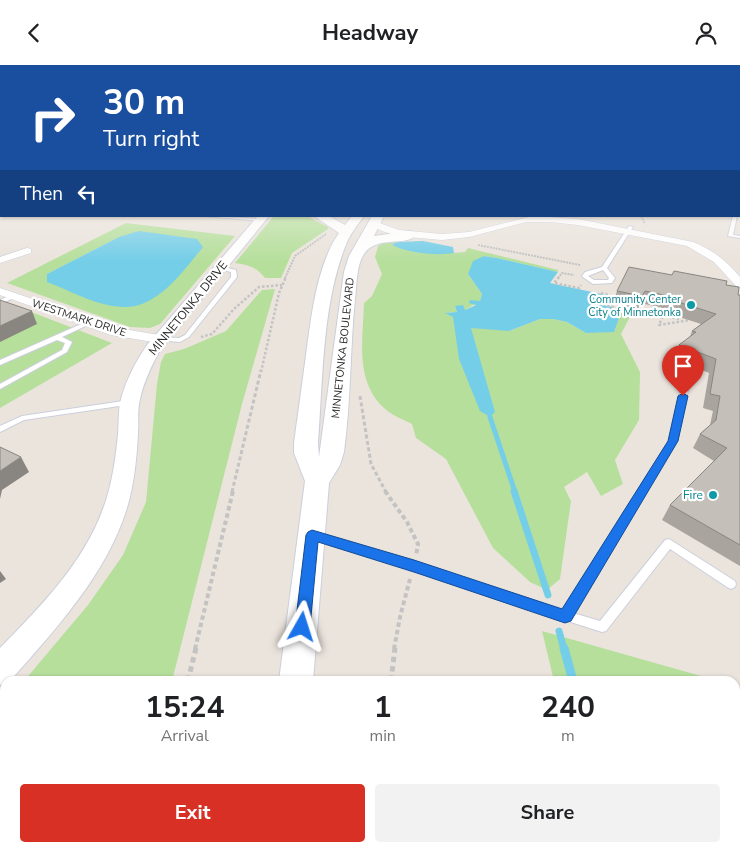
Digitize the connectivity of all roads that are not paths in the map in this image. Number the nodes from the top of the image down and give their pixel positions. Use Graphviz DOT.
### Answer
graph roads {
  1 [pos="234,217"];
  2 [pos="322,217"];
  3 [pos="511,217"];
  4 [pos="572,217"];
  5 [pos="735,217"];
  6 [pos="263,218"];
  7 [pos="354,222"];
  8 [pos="630,230"];
  9 [pos="410,235"];
  10 [pos="740,237"];
  11 [pos="360,249"];
  12 [pos="27,251"];
  13 [pos="731,257"];
  14 [pos="0,260"];
  15 [pos="220,269"];
  16 [pos="601,269"];
  17 [pos="740,283"];
  18 [pos="0,291"];
  19 [pos="14,296"];
  20 [pos="0,301"];
  21 [pos="88,323"];
  22 [pos="58,338"];
  23 [pos="159,339"];
  24 [pos="0,363"];
  25 [pos="686,381"];
  26 [pos="0,387"];
  27 [pos="130,401"];
  28 [pos="0,429"];
  29 [pos="318,481"];
  30 [pos="312,535"];
  31 [pos="731,584"];
  32 [pos="565,616"];
  33 [pos="0,671"];
  34 [pos="297,676"];
  1 -- 6 [label="lane"];
  2 -- 7 [label="main road"];
  3 -- 7 [label="street"];
  4 -- 8 [label="street"];
  5 -- 10 [label="lane"];
  6 -- 15 [label="street, MINNETONKA DRIVE"];
  7 -- 9 [label="street"];
  7 -- 11 [label="main road, MINNETONKA BOULEVARD"];
  7 -- 29 [label="main road, MINNETONKA BOULEVARD"];
  8 -- 9 [label="street"];
  8 -- 13 [label="street"];
  8 -- 16 [label="lane"];
  8 -- 17 [label="street"];
  9 -- 11 [label="main road"];
  11 -- 29 [label="main road, MINNETONKA BOULEVARD"];
  12 -- 14 [label="street"];
  15 -- 23 [label="street, MINNETONKA DRIVE"];
  15 -- 23 [label="lane"];
  18 -- 19 [label="street, WESTMARK DRIVE"];
  19 -- 20 [label="lane"];
  19 -- 21 [label="street, WESTMARK DRIVE"];
  21 -- 22 [label="lane"];
  21 -- 23 [label="street, WESTMARK DRIVE"];
  22 -- 24 [label="lane"];
  22 -- 26 [label="lane"];
  23 -- 27 [label="street, MINNETONKA DRIVE"];
  25 -- 32 [label="lane"];
  27 -- 28 [label="lane"];
  27 -- 33 [label="street, MINNETONKA DRIVE"];
  29 -- 30 [label="main road, MINNETONKA BOULEVARD"];
  30 -- 32 [label="lane"];
  30 -- 34 [label="main road, MINNETONKA BOULEVARD"];
  31 -- 32 [label="lane"];
}
